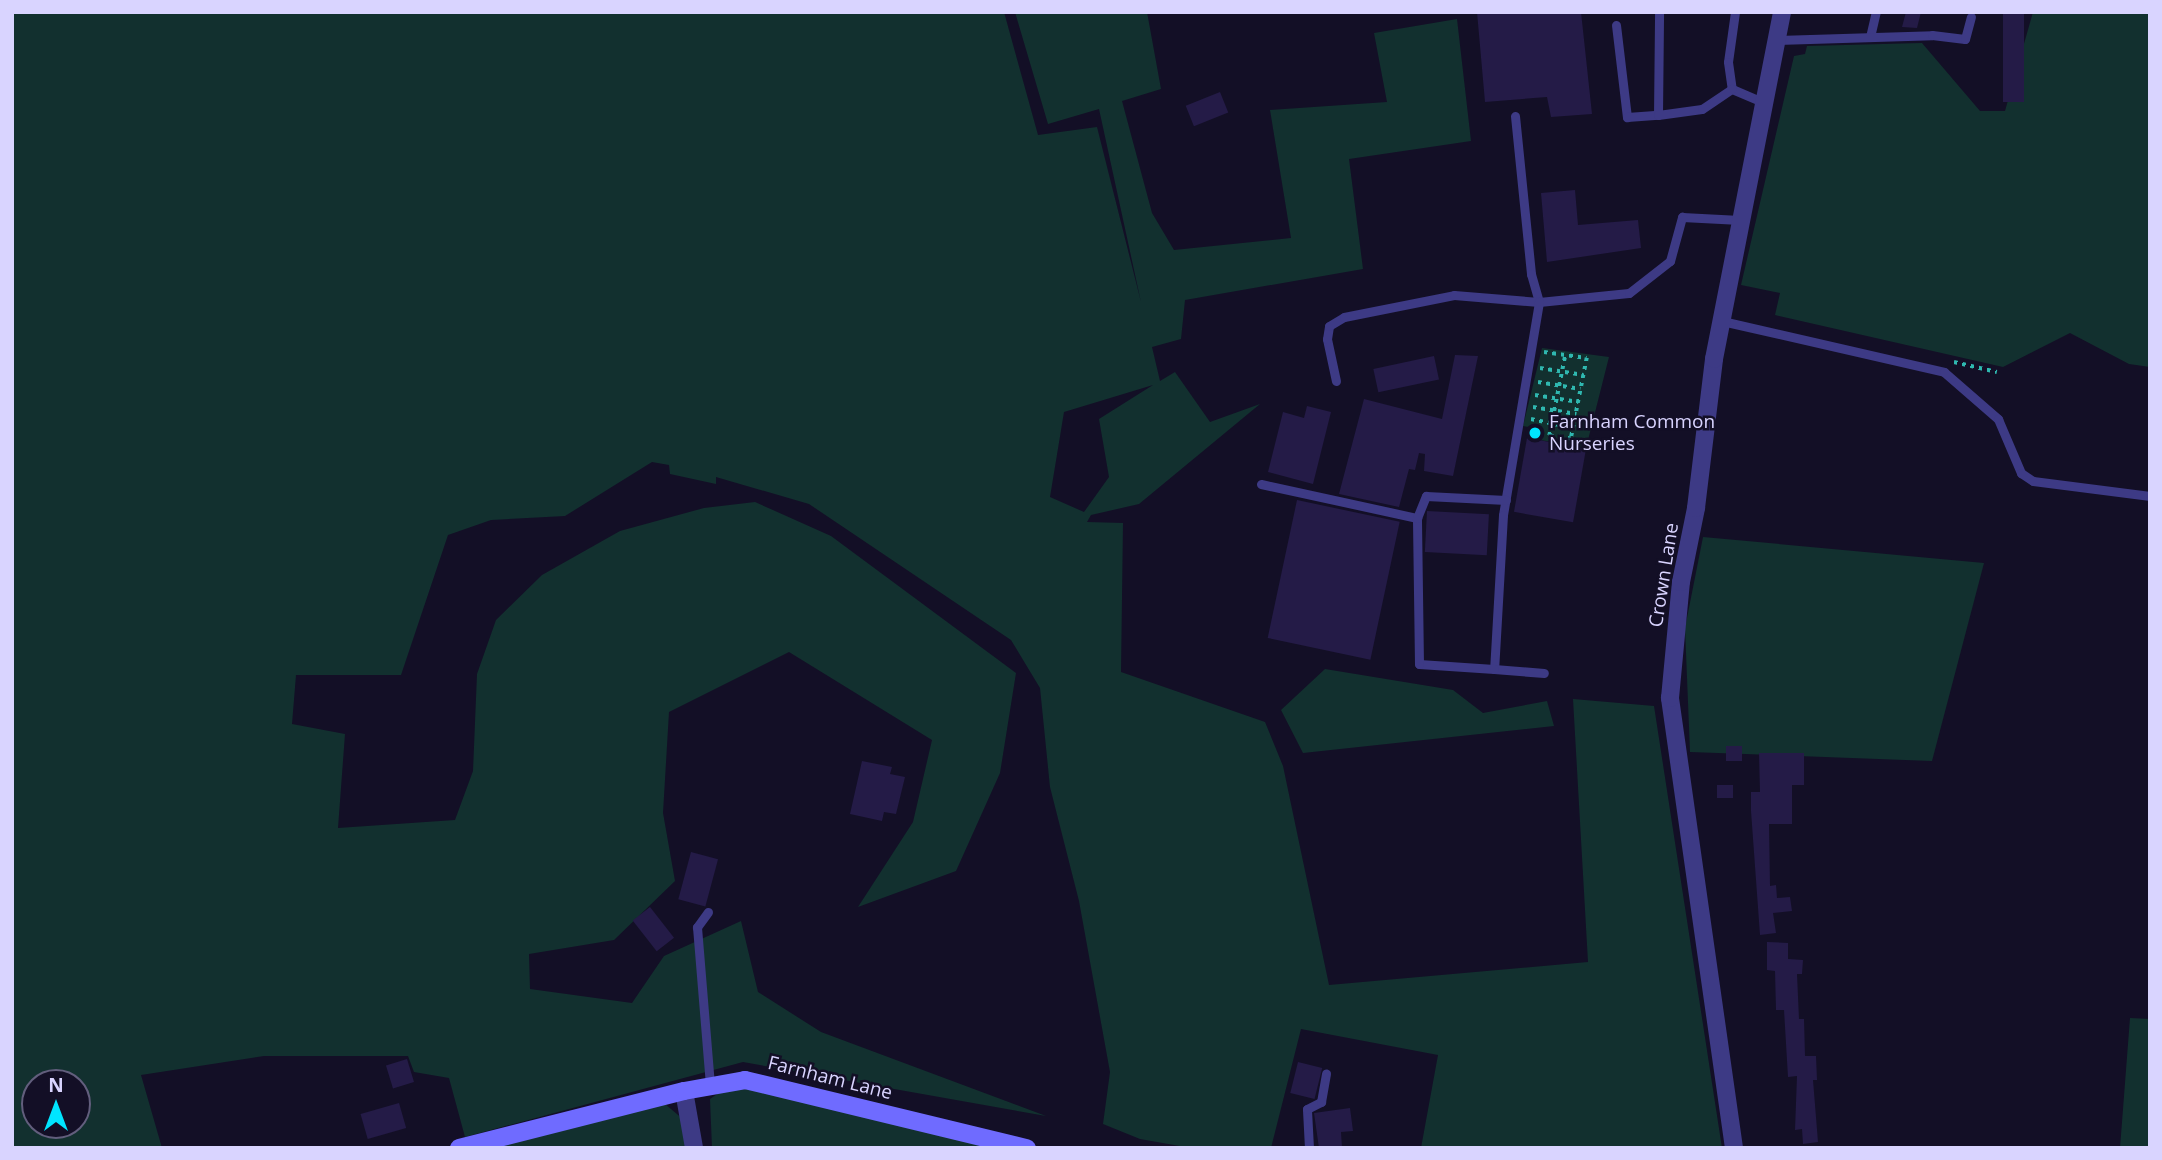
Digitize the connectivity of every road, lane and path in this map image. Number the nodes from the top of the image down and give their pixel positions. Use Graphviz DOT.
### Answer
graph roads {
  1 [pos="1659,12"];
  2 [pos="1735,12"];
  3 [pos="1782,12"];
  4 [pos="1876,12"];
  5 [pos="1971,17"];
  6 [pos="1616,24"];
  7 [pos="1870,37"];
  8 [pos="1777,40"];
  9 [pos="1732,89"];
  10 [pos="1765,103"];
  11 [pos="1658,115"];
  12 [pos="1515,116"];
  13 [pos="1740,220"];
  14 [pos="1539,302"];
  15 [pos="1722,321"];
  16 [pos="1532,350"];
  17 [pos="1565,355"];
  18 [pos="1540,368"];
  19 [pos="1562,372"];
  20 [pos="1584,375"];
  21 [pos="1336,382"];
  22 [pos="1538,382"];
  23 [pos="1559,386"];
  24 [pos="1581,389"];
  25 [pos="1535,395"];
  26 [pos="1557,398"];
  27 [pos="1578,402"];
  28 [pos="1533,407"];
  29 [pos="1554,411"];
  30 [pos="1576,414"];
  31 [pos="1531,421"];
  32 [pos="1552,424"];
  33 [pos="1573,428"];
  34 [pos="1261,484"];
  35 [pos="2150,496"];
  36 [pos="1506,500"];
  37 [pos="1417,518"];
  38 [pos="1494,669"];
  39 [pos="1544,673"];
  40 [pos="708,912"];
  41 [pos="1326,1073"];
  42 [pos="710,1085"];
  43 [pos="684,1091"];
  44 [pos="459,1148"];
  45 [pos="694,1148"];
  46 [pos="1027,1148"];
  47 [pos="1308,1148"];
  48 [pos="1734,1148"];
  1 -- 11 [label="lane"];
  2 -- 9 [label="lane"];
  3 -- 8 [label="street, Crown Lane"];
  4 -- 7 [label="lane"];
  5 -- 7 [label="lane"];
  6 -- 11 [label="lane"];
  7 -- 8 [label="lane"];
  8 -- 10 [label="street, Crown Lane"];
  9 -- 10 [label="lane"];
  9 -- 11 [label="lane"];
  10 -- 13 [label="street, Crown Lane"];
  12 -- 14 [label="lane"];
  13 -- 14 [label="lane"];
  13 -- 15 [label="street, Crown Lane"];
  14 -- 16 [label="lane"];
  14 -- 21 [label="lane"];
  15 -- 35 [label="lane"];
  15 -- 48 [label="street, Crown Lane"];
  16 -- 17 [label="path"];
  16 -- 36 [label="lane"];
  17 -- 19 [label="path"];
  17 -- 20 [label="path"];
  18 -- 19 [label="path"];
  19 -- 20 [label="path"];
  19 -- 23 [label="path"];
  20 -- 24 [label="path"];
  22 -- 23 [label="path"];
  23 -- 24 [label="path"];
  23 -- 26 [label="path"];
  24 -- 27 [label="path"];
  25 -- 26 [label="path"];
  26 -- 27 [label="path"];
  26 -- 29 [label="path"];
  27 -- 30 [label="path"];
  28 -- 29 [label="path"];
  29 -- 30 [label="path"];
  29 -- 32 [label="path"];
  30 -- 33 [label="path"];
  31 -- 32 [label="path"];
  32 -- 33 [label="path"];
  32 -- 33 [label="path"];
  34 -- 37 [label="lane"];
  36 -- 37 [label="lane"];
  36 -- 38 [label="lane"];
  37 -- 38 [label="lane"];
  38 -- 39 [label="lane"];
  40 -- 42 [label="lane"];
  41 -- 47 [label="lane"];
  42 -- 43 [label="street, Farnham Lane"];
  42 -- 46 [label="street, Farnham Lane"];
  43 -- 44 [label="street, Farnham Lane"];
  43 -- 45 [label="street"];
}
